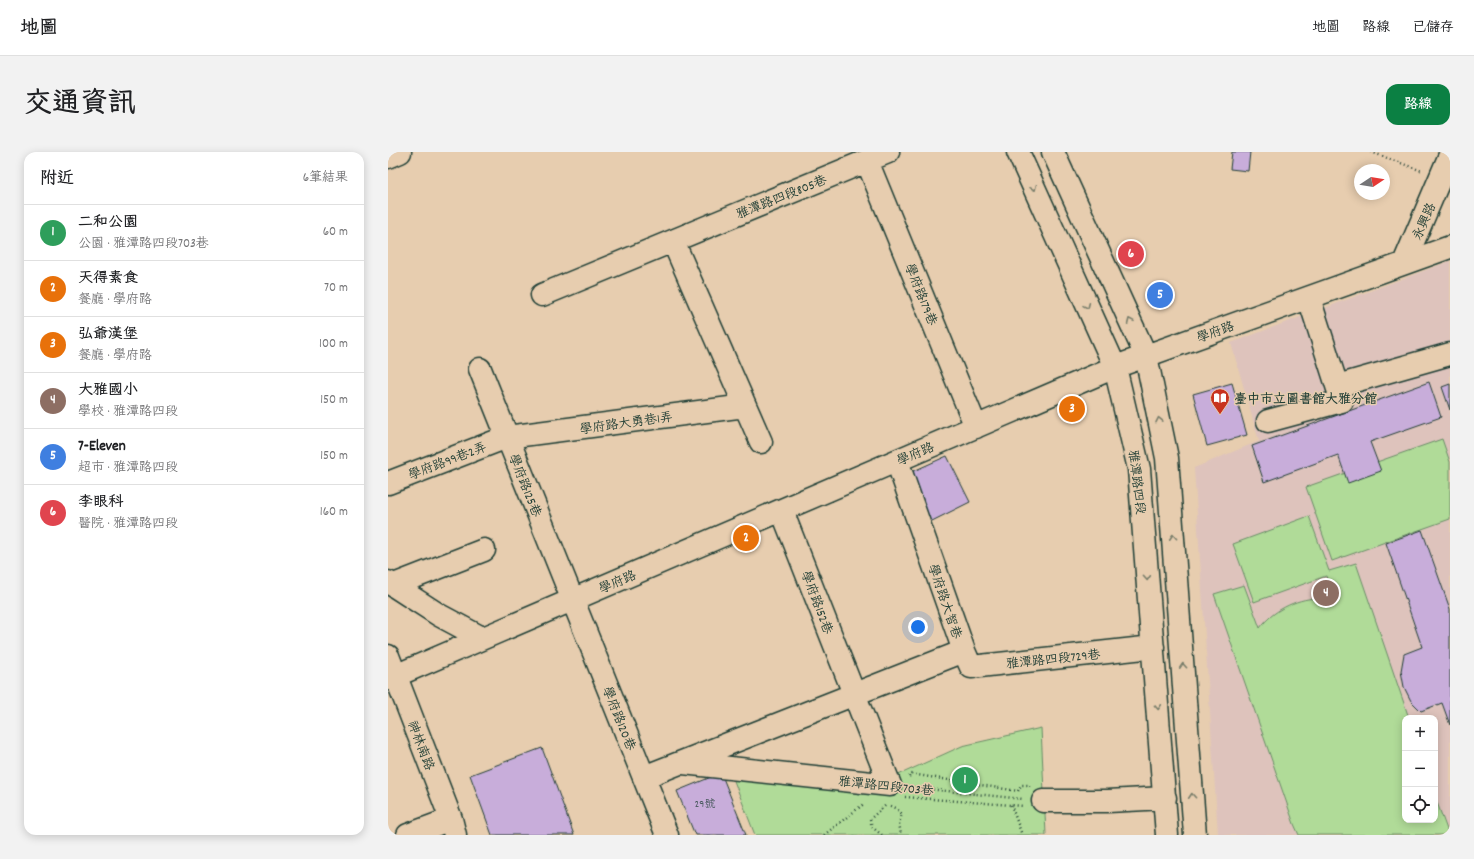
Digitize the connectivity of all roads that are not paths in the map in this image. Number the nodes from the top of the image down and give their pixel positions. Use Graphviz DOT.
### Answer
graph roads {
  1 [pos="400,152"];
  2 [pos="888,152"];
  3 [pos="1018,152"];
  4 [pos="1053,152"];
  5 [pos="388,157"];
  6 [pos="867,161"];
  7 [pos="1445,167"];
  8 [pos="673,241"];
  9 [pos="1450,247"];
  10 [pos="1404,263"];
  11 [pos="542,295"];
  12 [pos="1309,298"];
  13 [pos="1450,354"];
  14 [pos="1146,356"];
  15 [pos="1115,368"];
  16 [pos="480,370"];
  17 [pos="1338,386"];
  18 [pos="745,406"];
  19 [pos="1268,421"];
  20 [pos="976,427"];
  21 [pos="507,437"];
  22 [pos="761,442"];
  23 [pos="897,461"];
  24 [pos="388,483"];
  25 [pos="782,510"];
  26 [pos="484,550"];
  27 [pos="391,584"];
  28 [pos="572,600"];
  29 [pos="482,638"];
  30 [pos="1153,647"];
  31 [pos="964,651"];
  32 [pos="390,670"];
  33 [pos="854,694"];
  34 [pos="680,763"];
  35 [pos="644,777"];
  36 [pos="1165,798"];
  37 [pos="1037,800"];
  38 [pos="453,827"];
  39 [pos="408,835"];
  40 [pos="667,835"];
  41 [pos="1167,835"];
  42 [pos="1195,835"];
  1 -- 5 [label="street"];
  2 -- 6 [label="street, 雅潭路四段805巷"];
  3 -- 15 [label="street, 雅潭路四段, one-way"];
  14 -- 4 [label="street, one-way"];
  6 -- 8 [label="street, 雅潭路四段805巷"];
  6 -- 20 [label="street, 學府路179巷"];
  7 -- 10 [label="street, 永興路"];
  8 -- 11 [label="street, 雅潭路四段805巷"];
  8 -- 18 [label="street"];
  9 -- 10 [label="street, 學府路"];
  10 -- 12 [label="street, 學府路"];
  12 -- 14 [label="street, 學府路"];
  12 -- 17 [label="street"];
  13 -- 17 [label="street"];
  14 -- 15 [label="street, 學府路"];
  42 -- 14 [label="street, one-way"];
  15 -- 20 [label="street, 學府路"];
  15 -- 30 [label="street, 雅潭路四段, one-way"];
  16 -- 21 [label="street, 學府路125巷"];
  17 -- 19 [label="street"];
  18 -- 21 [label="street, 學府路大勇巷1弄"];
  18 -- 22 [label="street"];
  20 -- 23 [label="street, 學府路"];
  21 -- 24 [label="street, 學府路99巷2弄"];
  21 -- 28 [label="street, 學府路125巷"];
  23 -- 25 [label="street, 學府路"];
  23 -- 31 [label="street, 學府路大智巷"];
  25 -- 28 [label="street, 學府路"];
  25 -- 33 [label="street, 學府路152巷"];
  26 -- 27 [label="street"];
  27 -- 29 [label="street"];
  28 -- 29 [label="street, 學府路"];
  28 -- 35 [label="street, 學府路120巷"];
  29 -- 32 [label="street, 學府路"];
  30 -- 31 [label="street, 雅潭路四段729巷"];
  30 -- 36 [label="street, 雅潭路四段, one-way"];
  31 -- 33 [label="street, 學府路大智巷"];
  32 -- 38 [label="street, 神林南路"];
  33 -- 34 [label="street, 學府路大智巷"];
  33 -- 34 [label="street, 雅潭路四段703巷"];
  34 -- 35 [label="street, 學府路大智巷"];
  35 -- 40 [label="street, 學府路120巷"];
  36 -- 37 [label="street"];
  36 -- 41 [label="street, 雅潭路四段"];
  38 -- 39 [label="street"];
}
